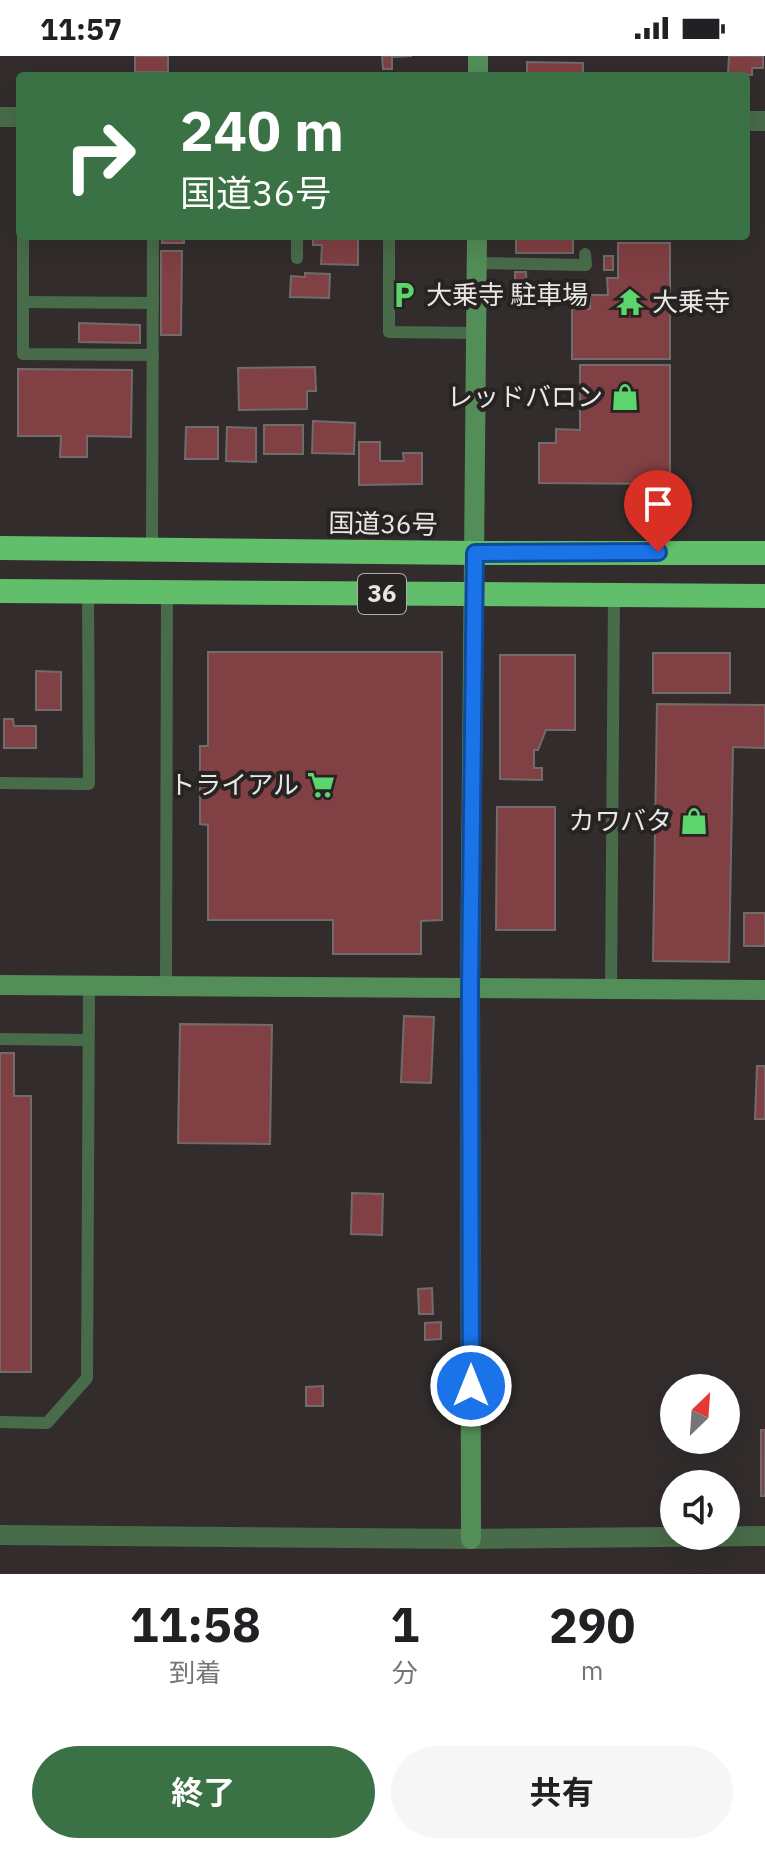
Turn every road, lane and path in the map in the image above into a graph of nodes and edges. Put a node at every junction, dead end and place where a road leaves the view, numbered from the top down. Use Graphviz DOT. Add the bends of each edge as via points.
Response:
graph roads {
  1 [pos="23,240"];
  2 [pos="153,240"];
  3 [pos="297,240"];
  4 [pos="389,240"];
  5 [pos="477,240"];
  6 [pos="585,254"];
  7 [pos="297,258"];
  8 [pos="477,263"];
  9 [pos="23,302"];
  10 [pos="153,303"];
  11 [pos="476,333"];
  12 [pos="153,355"];
  13 [pos="0,548"];
  14 [pos="152,549"];
  15 [pos="475,553"];
  16 [pos="765,553"];
  17 [pos="0,591"];
  18 [pos="88,592"];
  19 [pos="167,592"];
  20 [pos="475,594"];
  21 [pos="614,595"];
  22 [pos="765,596"];
  23 [pos="0,783"];
  24 [pos="0,985"];
  25 [pos="89,986"];
  26 [pos="166,986"];
  27 [pos="470,989"];
  28 [pos="611,990"];
  29 [pos="765,990"];
  30 [pos="0,1039"];
  31 [pos="88,1040"];
  32 [pos="0,1422"];
  33 [pos="0,1535"];
  34 [pos="765,1536"];
  35 [pos="471,1539"];
  1 -- 9 [label="lane"];
  2 -- 10 [label="lane"];
  3 -- 7 [label="lane"];
  4 -- 11 [label="lane" via="389,332"];
  5 -- 8 [label="street"];
  6 -- 8 [label="lane" via="586,265"];
  8 -- 11 [label="street"];
  9 -- 10 [label="lane"];
  9 -- 12 [label="lane" via="23,354"];
  10 -- 12 [label="lane"];
  11 -- 15 [label="street"];
  12 -- 14 [label="lane"];
  13 -- 14 [label="highway, 国道36号 / 36"];
  14 -- 15 [label="highway, 国道36号 / 36"];
  15 -- 16 [label="highway, 国道36号 / 36"];
  15 -- 20 [label="street"];
  17 -- 18 [label="highway, 36"];
  18 -- 19 [label="highway, 36"];
  18 -- 23 [label="lane" via="89,784"];
  19 -- 20 [label="highway, 36"];
  19 -- 26 [label="lane"];
  20 -- 21 [label="highway, 36"];
  20 -- 27 [label="street"];
  21 -- 22 [label="highway, 36"];
  21 -- 28 [label="lane"];
  24 -- 25 [label="street"];
  25 -- 26 [label="street"];
  25 -- 31 [label="lane"];
  26 -- 27 [label="street"];
  27 -- 28 [label="street"];
  27 -- 35 [label="street"];
  28 -- 29 [label="street"];
  30 -- 31 [label="lane"];
  31 -- 32 [label="lane" via="87,1378 47,1423"];
  33 -- 35 [label="street"];
  34 -- 35 [label="street"];
}
